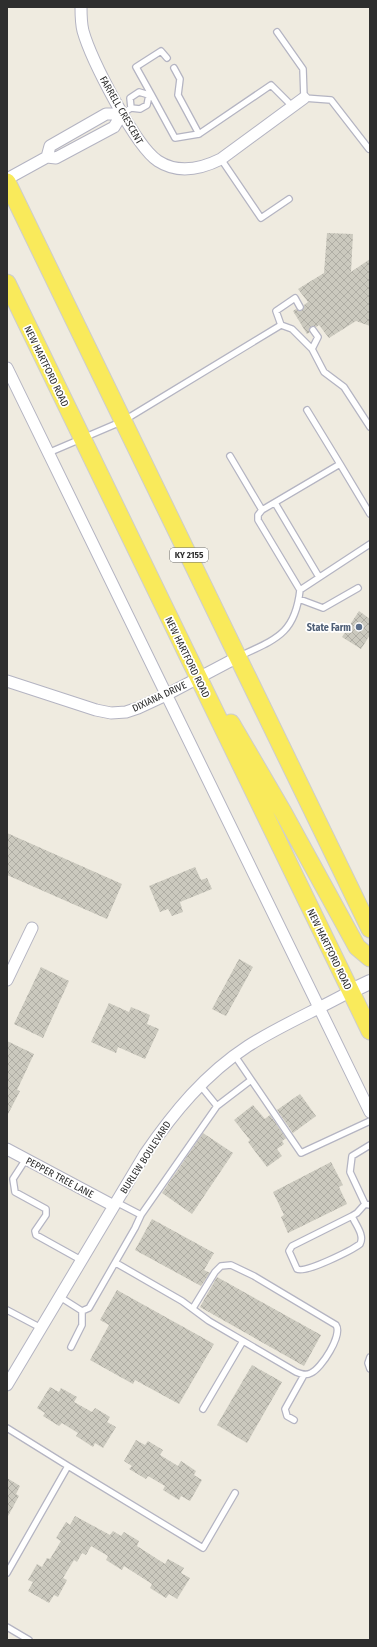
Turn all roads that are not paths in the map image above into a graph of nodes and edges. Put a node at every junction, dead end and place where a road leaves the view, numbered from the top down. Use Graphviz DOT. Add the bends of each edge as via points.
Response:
graph roads {
  1 [pos="81,7"];
  2 [pos="277,32"];
  3 [pos="167,58"];
  4 [pos="174,68"];
  5 [pos="150,95"];
  6 [pos="304,98"];
  7 [pos="293,107"];
  8 [pos="127,111"];
  9 [pos="200,134"];
  10 [pos="369,149"];
  11 [pos="47,157"];
  12 [pos="221,159"];
  13 [pos="7,180"];
  14 [pos="289,199"];
  15 [pos="7,283"];
  16 [pos="300,307"];
  17 [pos="281,325"];
  18 [pos="313,330"];
  19 [pos="312,349"];
  20 [pos="7,368"];
  21 [pos="307,410"];
  22 [pos="123,421"];
  23 [pos="370,427"];
  24 [pos="82,438"];
  25 [pos="48,453"];
  26 [pos="230,456"];
  27 [pos="340,464"];
  28 [pos="275,503"];
  29 [pos="262,510"];
  30 [pos="370,514"];
  31 [pos="370,544"];
  32 [pos="319,577"];
  33 [pos="358,588"];
  34 [pos="300,590"];
  35 [pos="299,599"];
  36 [pos="238,657"];
  37 [pos="198,678"];
  38 [pos="7,681"];
  39 [pos="166,695"];
  40 [pos="32,928"];
  41 [pos="370,929"];
  42 [pos="370,958"];
  43 [pos="7,980"];
  44 [pos="370,982"];
  45 [pos="351,991"];
  46 [pos="370,1001"];
  47 [pos="319,1007"];
  48 [pos="370,1031"];
  49 [pos="234,1056"];
  50 [pos="251,1080"];
  51 [pos="200,1085"];
  52 [pos="217,1106"];
  53 [pos="370,1112"];
  54 [pos="370,1121"];
  55 [pos="370,1145"];
  56 [pos="7,1149"];
  57 [pos="26,1159"];
  58 [pos="115,1204"];
  59 [pos="368,1205"];
  60 [pos="141,1215"];
  61 [pos="352,1216"];
  62 [pos="81,1260"];
  63 [pos="116,1263"];
  64 [pos="60,1297"];
  65 [pos="193,1308"];
  66 [pos="7,1310"];
  67 [pos="82,1311"];
  68 [pos="41,1328"];
  69 [pos="242,1341"];
  70 [pos="71,1347"];
  71 [pos="370,1356"];
  72 [pos="370,1369"];
  73 [pos="304,1375"];
  74 [pos="7,1385"];
  75 [pos="203,1409"];
  76 [pos="294,1420"];
  77 [pos="7,1428"];
  78 [pos="68,1466"];
  79 [pos="235,1493"];
  80 [pos="7,1573"];
  81 [pos="7,1627"];
  82 [pos="29,1640"];
  1 -- 8 [label="street, FARRELL CRESCENT" via="83,31 95,61"];
  2 -- 6 [label="lane" via="303,69"];
  3 -- 5 [label="lane" via="161,51 136,67"];
  4 -- 9 [label="lane" via="180,79 178,95"];
  5 -- 8 [label="lane" via="146,105 140,109"];
  5 -- 8 [label="lane" via="140,92 130,98"];
  5 -- 9 [label="lane" via="175,138"];
  6 -- 7 [label="street, FARRELL CRESCENT"];
  6 -- 10 [label="lane" via="331,100"];
  7 -- 9 [label="lane" via="271,85"];
  7 -- 12 [label="street, FARRELL CRESCENT"];
  8 -- 11 [label="street" via="114,127 56,158"];
  8 -- 11 [label="street" via="106,114 68,135 50,146"];
  8 -- 12 [label="street, FARRELL CRESCENT" via="147,152 157,161 170,167 184,169 198,168"];
  11 -- 13 [label="street"];
  12 -- 14 [label="lane" via="261,218"];
  13 -- 22 [label="main road, KY 2155"];
  15 -- 24 [label="main road, NEW HARTFORD ROAD"];
  16 -- 17 [label="lane" via="295,298 276,311"];
  17 -- 19 [label="lane" via="292,329"];
  17 -- 22 [label="lane"];
  18 -- 19 [label="lane" via="318,337"];
  19 -- 23 [label="lane" via="324,372 344,387"];
  20 -- 25 [label="street"];
  21 -- 27 [label="lane"];
  22 -- 24 [label="lane"];
  22 -- 36 [label="main road, KY 2155"];
  24 -- 25 [label="lane"];
  24 -- 37 [label="main road, NEW HARTFORD ROAD"];
  25 -- 39 [label="street"];
  26 -- 29 [label="lane"];
  27 -- 28 [label="lane"];
  27 -- 30 [label="lane"];
  28 -- 29 [label="lane"];
  28 -- 32 [label="lane"];
  29 -- 34 [label="lane" via="258,514 258,520"];
  31 -- 32 [label="lane"];
  32 -- 34 [label="lane"];
  33 -- 35 [label="lane" via="323,608"];
  34 -- 35 [label="lane"];
  35 -- 36 [label="lane" via="296,613 285,632"];
  36 -- 37 [label="street, DIXIANA DRIVE"];
  36 -- 41 [label="main road, KY 2155"];
  37 -- 39 [label="street, DIXIANA DRIVE"];
  37 -- 42 [label="main road" via="228,718 257,766 357,947"];
  37 -- 45 [label="main road, NEW HARTFORD ROAD"];
  38 -- 39 [label="street, DIXIANA DRIVE" via="111,713 126,712"];
  39 -- 47 [label="street"];
  40 -- 43 [label="street"];
  44 -- 45 [label="street, BURLEW BOULEVARD"];
  45 -- 46 [label="main road"];
  45 -- 47 [label="street, BURLEW BOULEVARD"];
  45 -- 48 [label="main road, NEW HARTFORD ROAD"];
  47 -- 49 [label="street, BURLEW BOULEVARD"];
  47 -- 53 [label="street"];
  49 -- 50 [label="lane"];
  49 -- 51 [label="street, BURLEW BOULEVARD"];
  50 -- 52 [label="lane"];
  50 -- 54 [label="lane" via="301,1153"];
  51 -- 52 [label="lane"];
  51 -- 58 [label="street, BURLEW BOULEVARD" via="163,1127"];
  52 -- 60 [label="lane"];
  55 -- 59 [label="lane" via="352,1156 350,1172"];
  56 -- 57 [label="street, PEPPER TREE LANE"];
  57 -- 58 [label="street, PEPPER TREE LANE"];
  57 -- 62 [label="lane" via="13,1179 15,1192 46,1209 46,1215 35,1231 36,1235"];
  58 -- 60 [label="lane"];
  58 -- 62 [label="street, BURLEW BOULEVARD"];
  59 -- 61 [label="lane"];
  60 -- 63 [label="lane"];
  61 -- 61 [label="lane" via="292,1246 289,1251 297,1270 312,1268 360,1244 361,1235"];
  62 -- 64 [label="street, BURLEW BOULEVARD"];
  63 -- 65 [label="lane"];
  63 -- 67 [label="lane" via="89,1308"];
  64 -- 67 [label="lane"];
  64 -- 68 [label="street, BURLEW BOULEVARD"];
  65 -- 69 [label="lane" via="198,1314"];
  65 -- 73 [label="lane" via="214,1272 221,1266 231,1264 336,1325 337,1337 322,1362 312,1373"];
  66 -- 68 [label="lane"];
  67 -- 70 [label="lane" via="82,1325"];
  68 -- 74 [label="street, BURLEW BOULEVARD"];
  69 -- 73 [label="lane"];
  69 -- 75 [label="lane"];
  71 -- 72 [label="lane"];
  73 -- 76 [label="lane" via="285,1409 288,1416"];
  77 -- 78 [label="lane"];
  78 -- 79 [label="lane" via="203,1548"];
  78 -- 80 [label="lane"];
  81 -- 82 [label="lane"];
}
